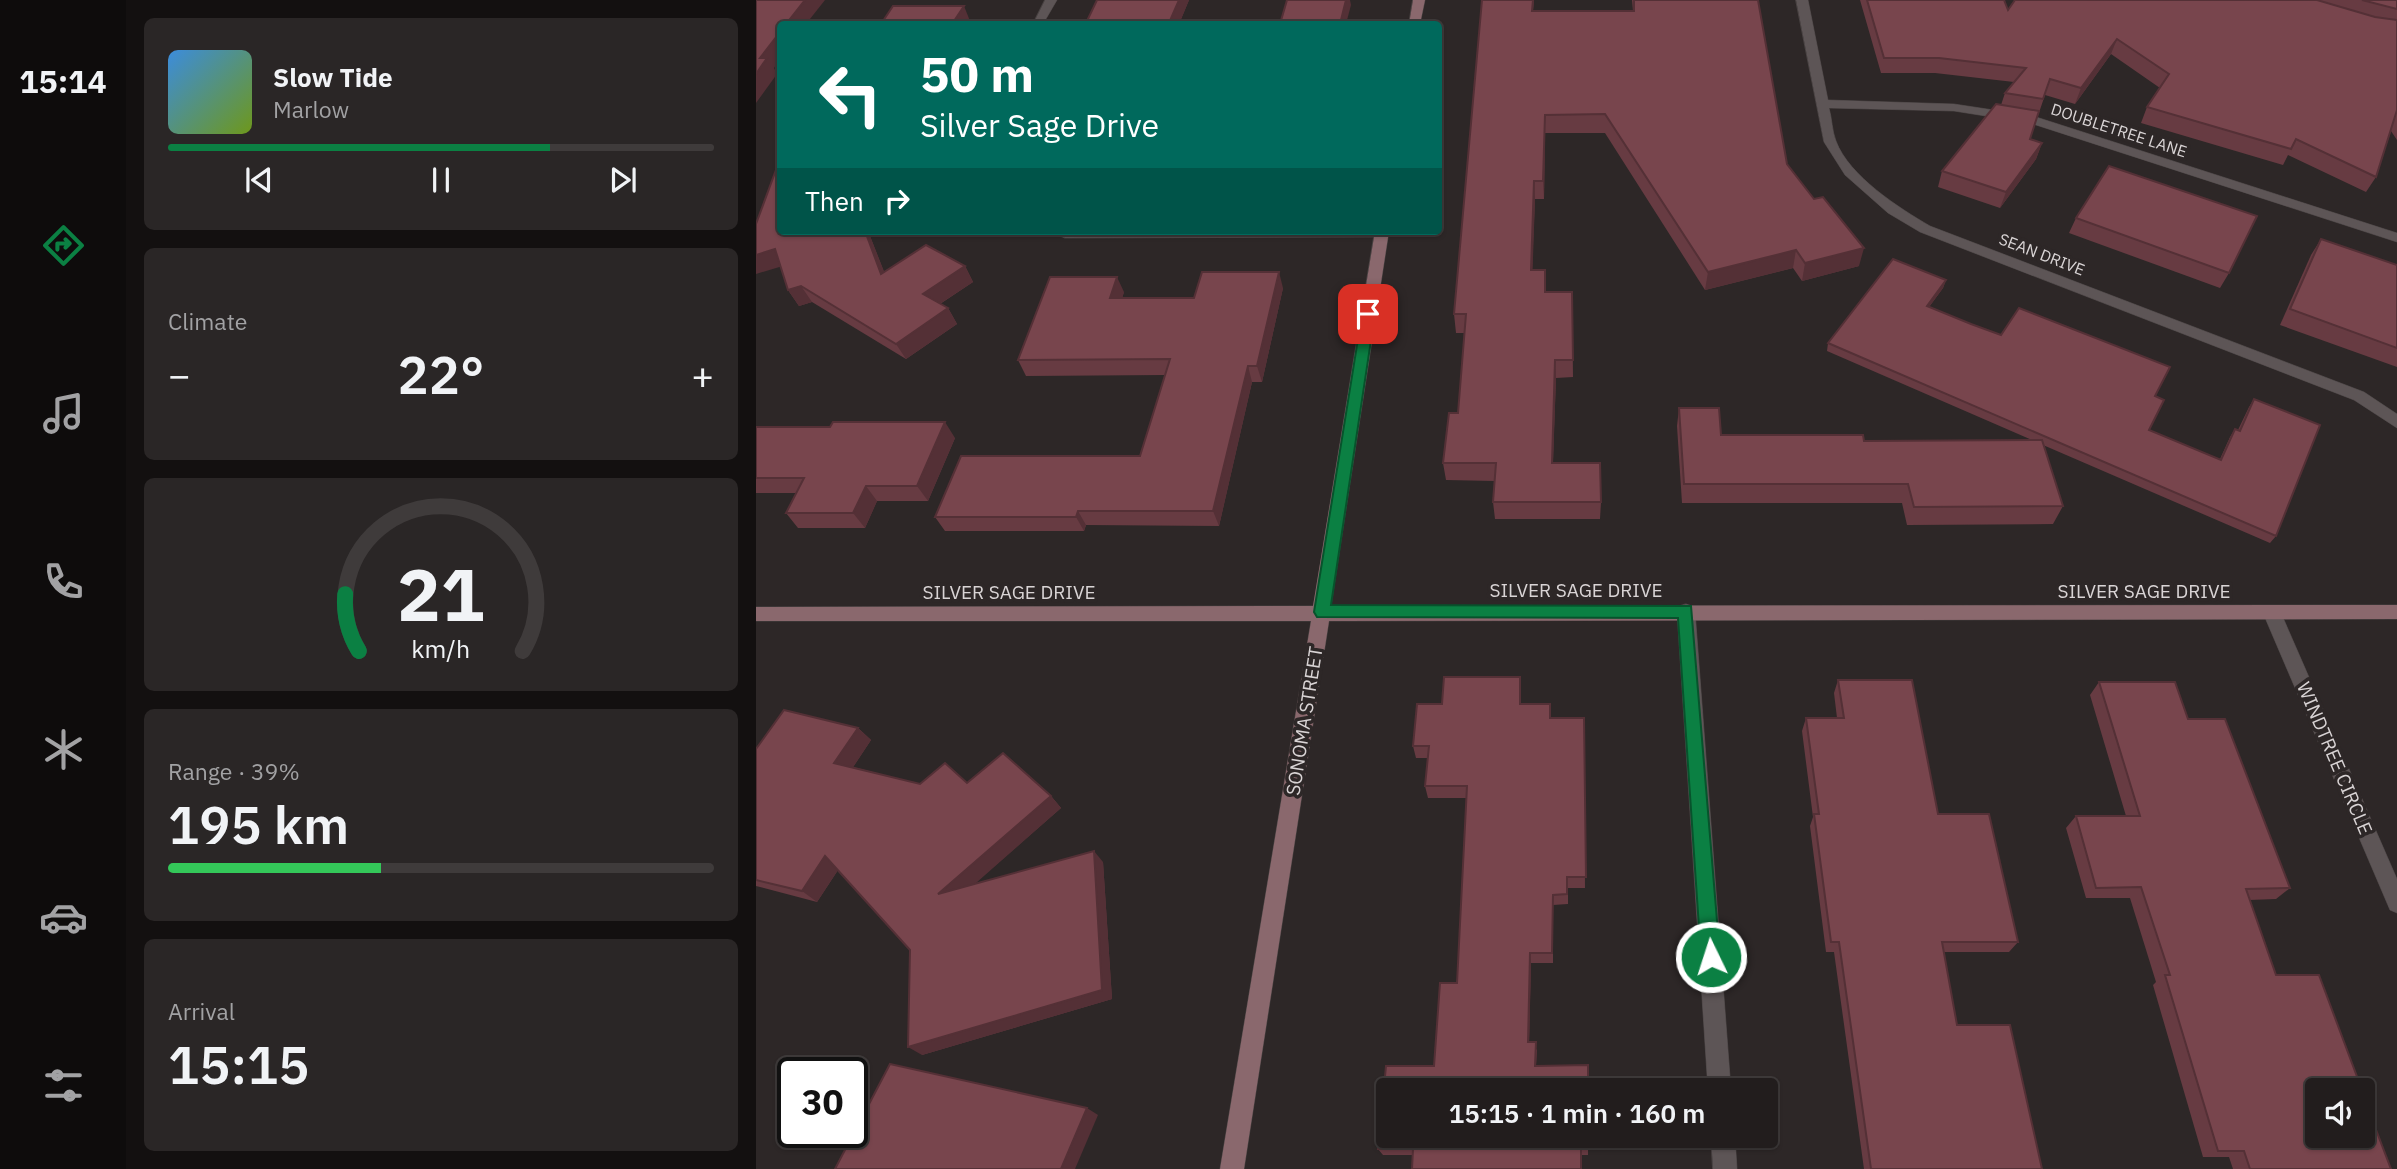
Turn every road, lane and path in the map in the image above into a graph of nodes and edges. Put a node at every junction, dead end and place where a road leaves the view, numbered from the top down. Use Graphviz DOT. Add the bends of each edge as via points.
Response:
graph roads {
  1 [pos="1051,0"];
  2 [pos="1419,0"];
  3 [pos="1802,0"];
  4 [pos="1040,21"];
  5 [pos="1416,21"];
  6 [pos="1822,104"];
  7 [pos="1381,235"];
  8 [pos="2397,238"];
  9 [pos="2397,422"];
  10 [pos="1686,611"];
  11 [pos="1322,612"];
  12 [pos="2272,612"];
  13 [pos="2397,612"];
  14 [pos="756,614"];
  15 [pos="2397,903"];
  16 [pos="1719,1078"];
  17 [pos="1724,1148"];
  18 [pos="1232,1169"];
  19 [pos="1726,1169"];
  1 -- 4 [label="street"];
  2 -- 5 [label="street"];
  3 -- 6 [label="street, SEAN DRIVE"];
  6 -- 8 [label="street, DOUBLETREE LANE" via="1996,111"];
  6 -- 9 [label="street, SEAN DRIVE" via="1830,142 1850,172 1893,210 1925,229 2360,396"];
  7 -- 11 [label="street, SONOMA STREET"];
  10 -- 11 [label="street, SILVER SAGE DRIVE"];
  10 -- 12 [label="street, SILVER SAGE DRIVE"];
  10 -- 16 [label="street"];
  11 -- 14 [label="street, SILVER SAGE DRIVE"];
  11 -- 18 [label="street, SONOMA STREET"];
  12 -- 13 [label="street, SILVER SAGE DRIVE"];
  12 -- 15 [label="street, WINDTREE CIRCLE"];
  17 -- 19 [label="street"];
}
